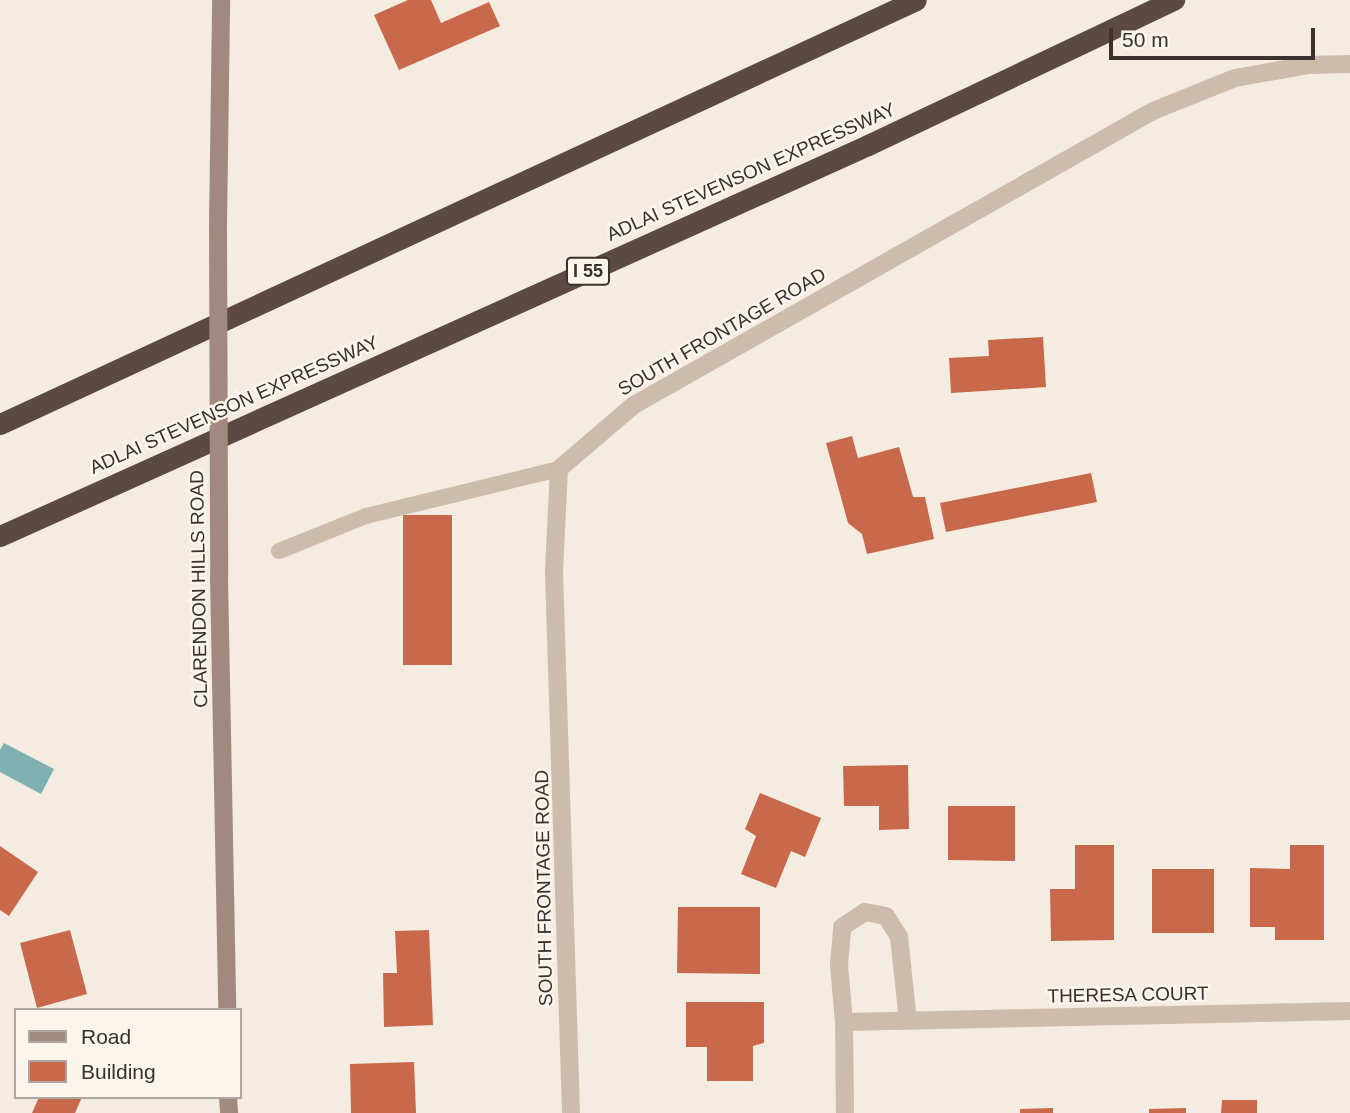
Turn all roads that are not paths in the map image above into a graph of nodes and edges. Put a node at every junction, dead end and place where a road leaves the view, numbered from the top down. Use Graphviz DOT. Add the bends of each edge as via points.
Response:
graph roads {
  1 [pos="221,0"];
  2 [pos="916,0"];
  3 [pos="1174,0"];
  4 [pos="1350,64"];
  5 [pos="0,424"];
  6 [pos="559,470"];
  7 [pos="0,536"];
  8 [pos="279,551"];
  9 [pos="227,1008"];
  10 [pos="1350,1011"];
  11 [pos="908,1021"];
  12 [pos="844,1022"];
  13 [pos="571,1113"];
  14 [pos="845,1113"];
  1 -- 9 [label="street, CLARENDON HILLS ROAD, bridge" via="219,577"];
  2 -- 5 [label="highway"];
  3 -- 7 [label="highway, ADLAI STEVENSON EXPRESSWAY / I 55" via="868,145"];
  4 -- 6 [label="street, SOUTH FRONTAGE ROAD" via="1308,65 1236,78 1153,111 634,405"];
  6 -- 8 [label="lane" via="366,516"];
  6 -- 13 [label="street, SOUTH FRONTAGE ROAD" via="554,571"];
  10 -- 11 [label="street, THERESA COURT"];
  11 -- 12 [label="street, THERESA COURT"];
  11 -- 12 [label="street" via="899,937 887,916 865,912 842,927 839,965"];
  12 -- 14 [label="street"];
}
